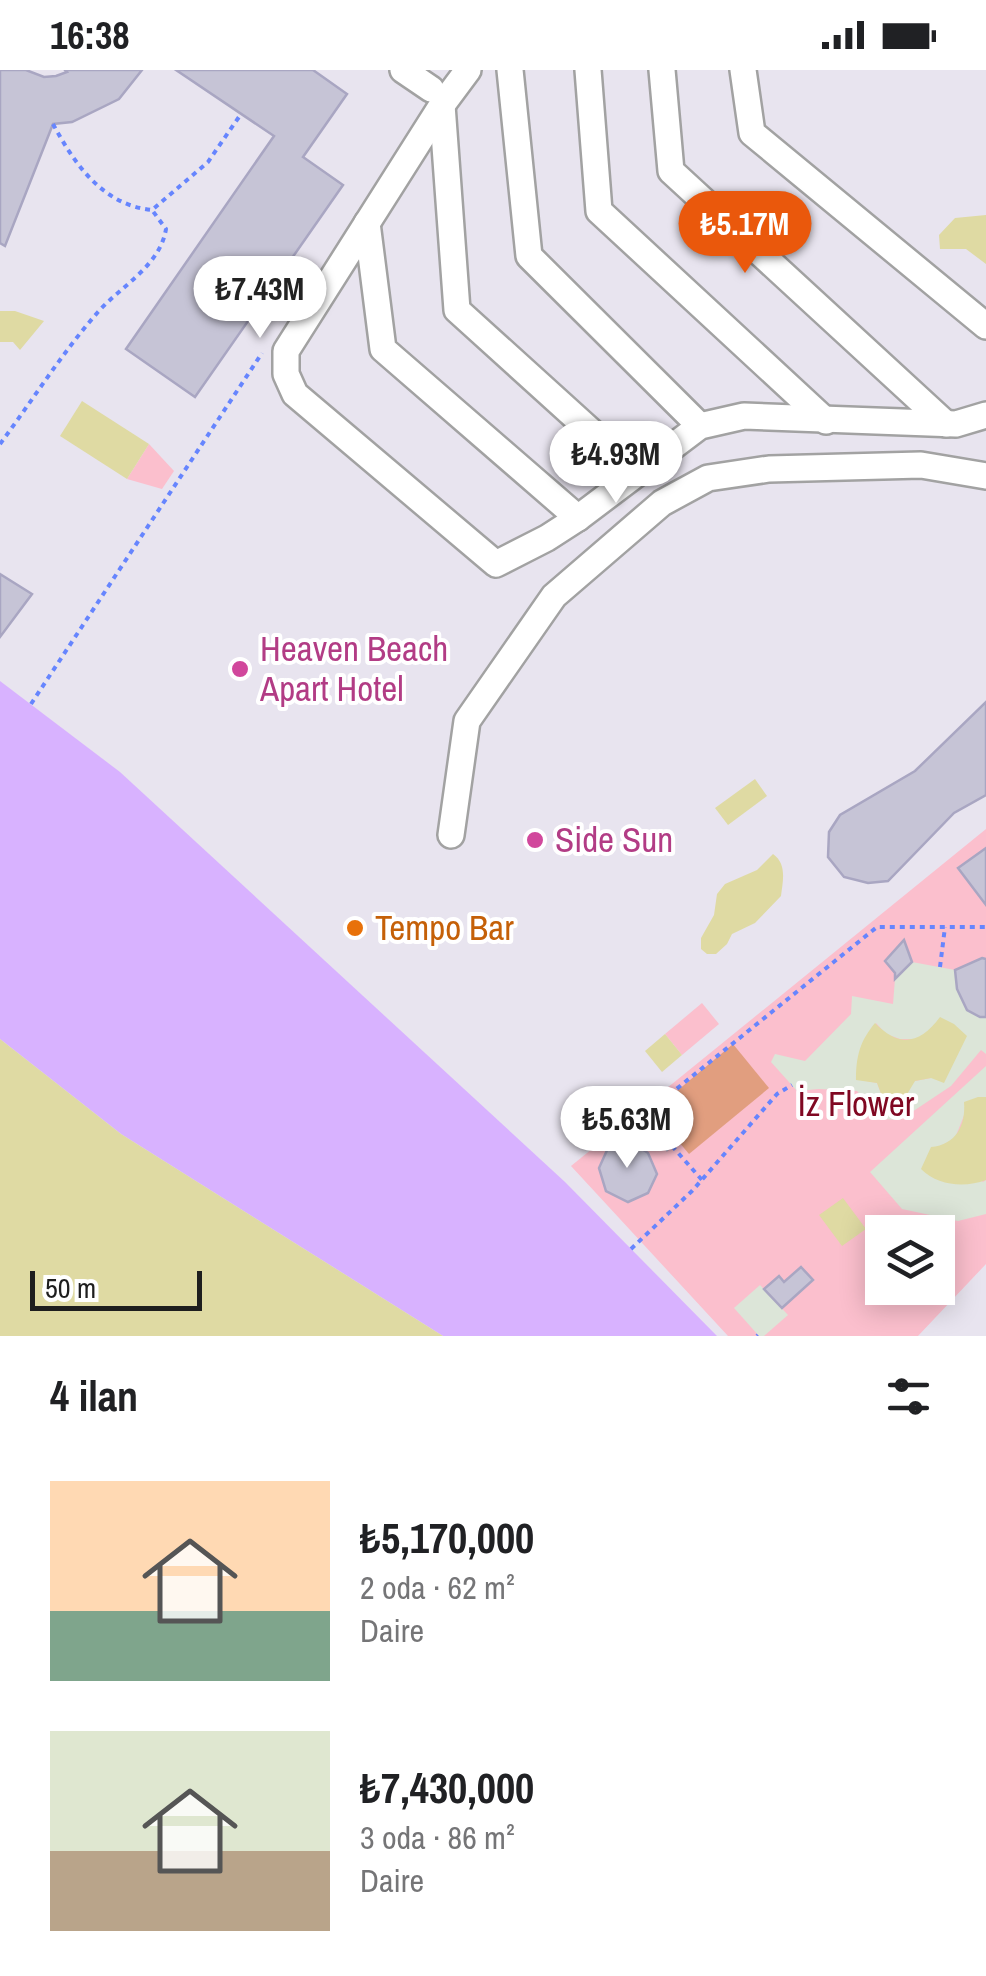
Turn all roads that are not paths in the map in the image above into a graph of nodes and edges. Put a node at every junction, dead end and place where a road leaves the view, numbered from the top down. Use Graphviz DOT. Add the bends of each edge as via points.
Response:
graph roads {
  1 [pos="403,70"];
  2 [pos="468,70"];
  3 [pos="510,70"];
  4 [pos="588,70"];
  5 [pos="662,70"];
  6 [pos="742,70"];
  7 [pos="437,97"];
  8 [pos="367,223"];
  9 [pos="986,326"];
  10 [pos="986,415"];
  11 [pos="826,421"];
  12 [pos="946,424"];
  13 [pos="700,426"];
  14 [pos="638,474"];
  15 [pos="986,476"];
  16 [pos="578,518"];
  17 [pos="450,835"];
  1 -- 7 [label="street"];
  2 -- 7 [label="street"];
  3 -- 13 [label="street" via="530,256"];
  4 -- 11 [label="street" via="600,212"];
  5 -- 12 [label="street" via="671,171"];
  6 -- 9 [label="street" via="752,133"];
  7 -- 8 [label="street"];
  7 -- 14 [label="street" via="457,310"];
  8 -- 16 [label="street" via="383,349"];
  8 -- 16 [label="street" via="286,352 295,394 496,564"];
  10 -- 12 [label="street"];
  11 -- 12 [label="street"];
  11 -- 13 [label="street" via="744,416"];
  13 -- 14 [label="street"];
  14 -- 16 [label="street"];
  15 -- 17 [label="street" via="922,465 769,469 708,478 662,503 554,596 467,721"];
}
